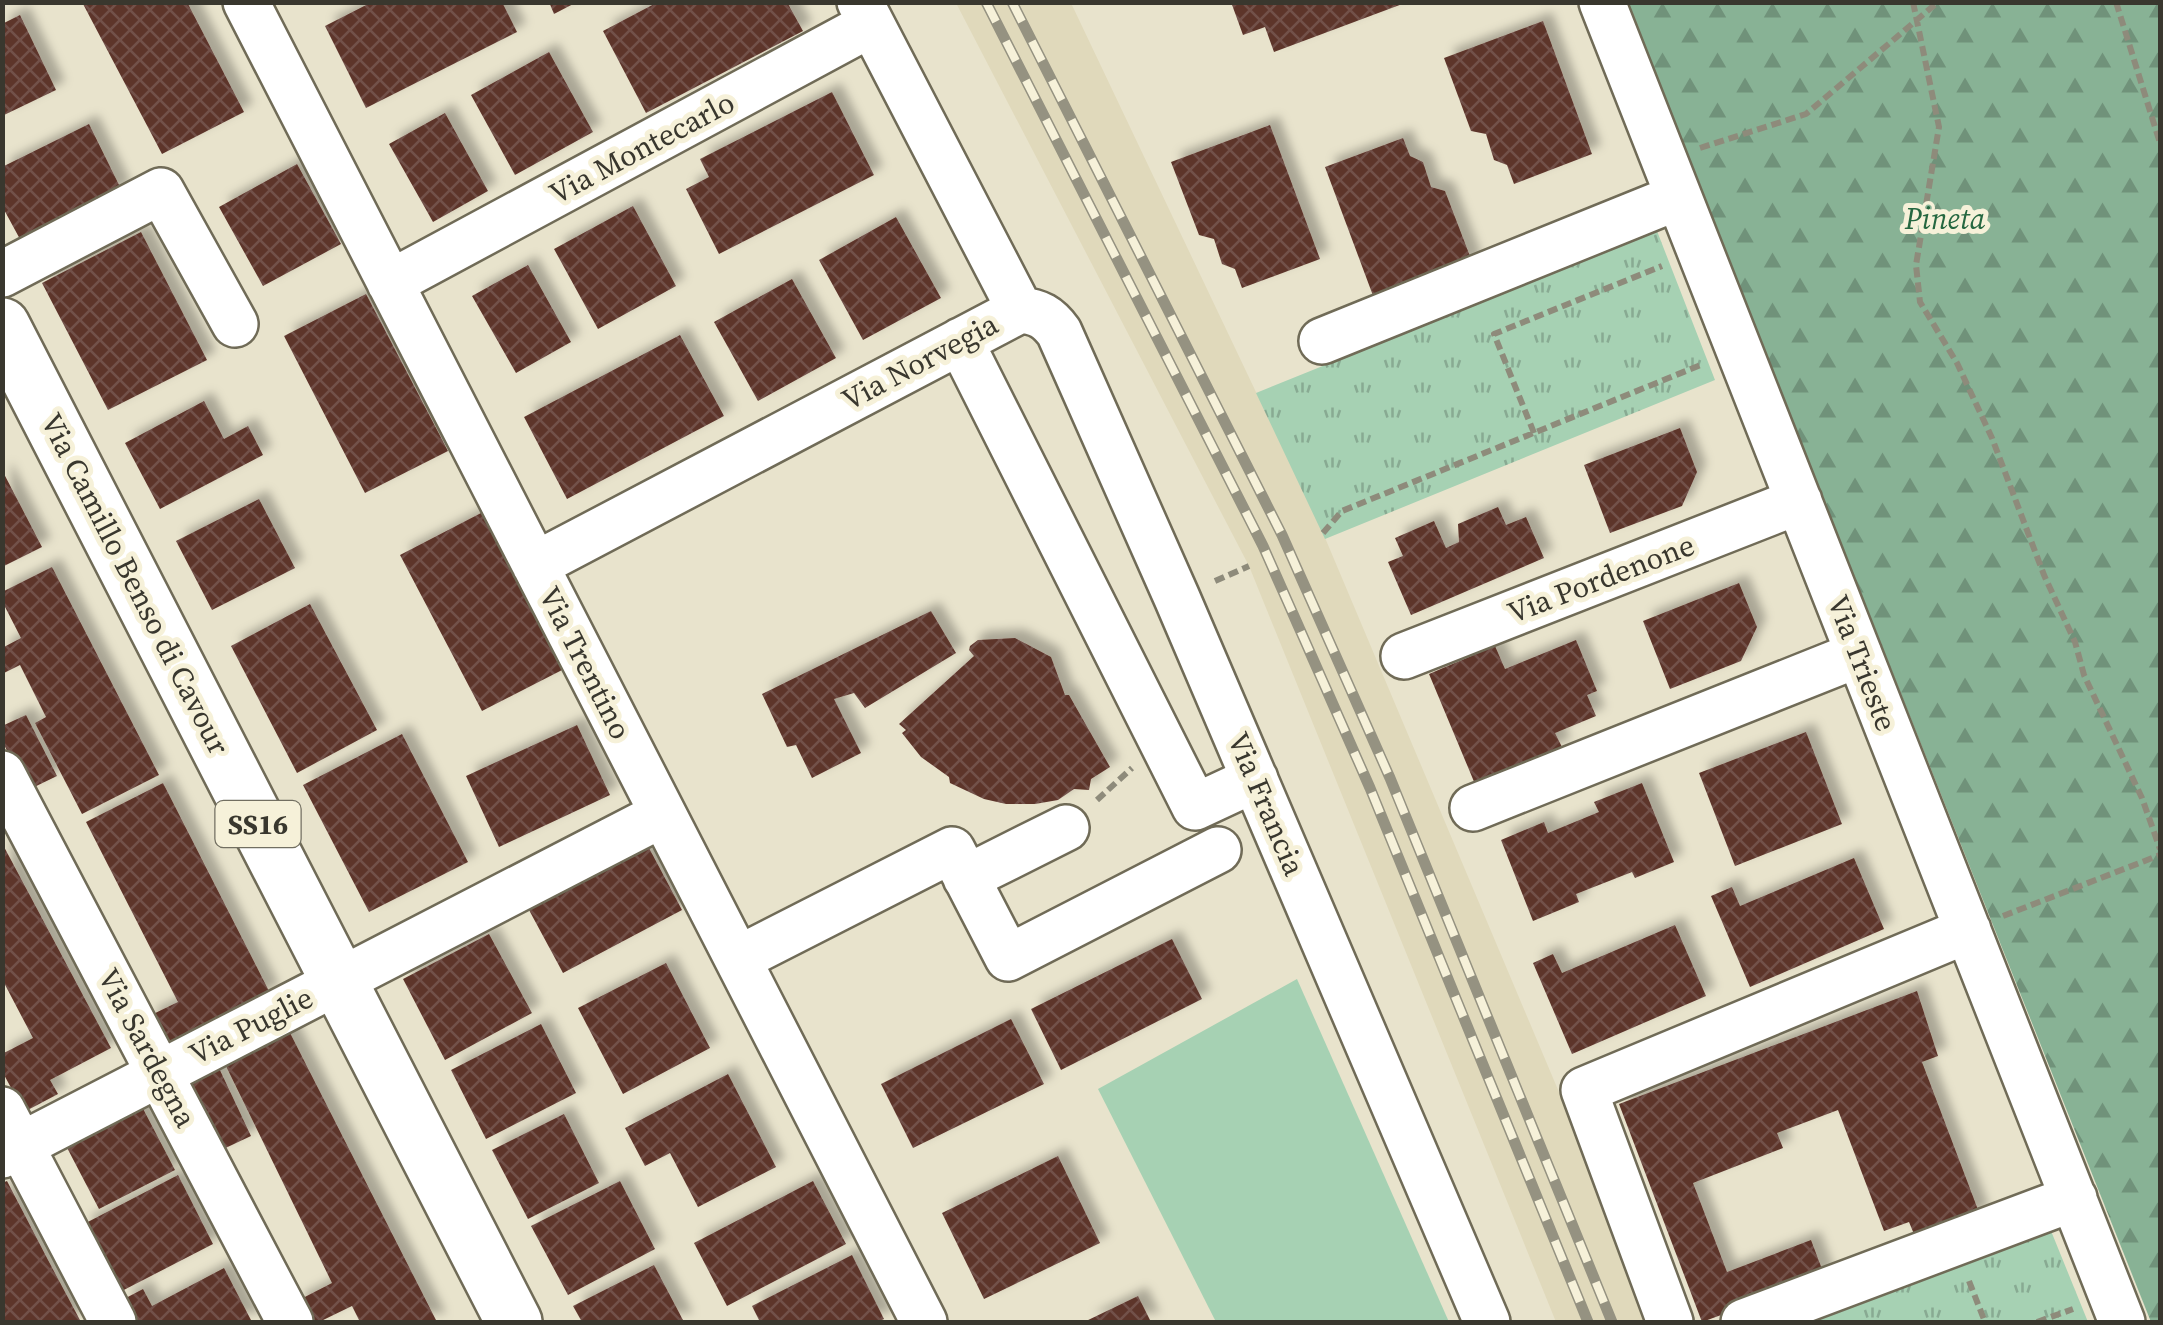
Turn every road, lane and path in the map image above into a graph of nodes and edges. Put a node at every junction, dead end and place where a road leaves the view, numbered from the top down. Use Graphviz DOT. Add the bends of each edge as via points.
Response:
graph roads {
  1 [pos="1602,2"];
  2 [pos="1913,2"];
  3 [pos="1938,2"];
  4 [pos="2116,2"];
  5 [pos="248,3"];
  6 [pos="866,13"];
  7 [pos="1918,19"];
  8 [pos="2160,143"];
  9 [pos="1698,148"];
  10 [pos="1678,197"];
  11 [pos="1670,263"];
  12 [pos="2,274"];
  13 [pos="390,284"];
  14 [pos="1020,310"];
  15 [pos="235,324"];
  16 [pos="2,326"];
  17 [pos="960,341"];
  18 [pos="1322,341"];
  19 [pos="1709,362"];
  20 [pos="1534,433"];
  21 [pos="1798,502"];
  22 [pos="1323,533"];
  23 [pos="535,565"];
  24 [pos="1858,654"];
  25 [pos="1404,656"];
  26 [pos="1162,741"];
  27 [pos="2,774"];
  28 [pos="1255,780"];
  29 [pos="1473,808"];
  30 [pos="663,814"];
  31 [pos="1066,828"];
  32 [pos="1218,850"];
  33 [pos="2160,852"];
  34 [pos="966,878"];
  35 [pos="1985,923"];
  36 [pos="738,959"];
  37 [pos="339,981"];
  38 [pos="161,1073"];
  39 [pos="9,1136"];
  40 [pos="2074,1198"];
  41 [pos="2081,1306"];
  42 [pos="114,1322"];
  43 [pos="290,1322"];
  44 [pos="514,1322"];
  45 [pos="924,1322"];
  46 [pos="1487,1322"];
  47 [pos="1670,1322"];
  48 [pos="1744,1322"];
  49 [pos="2037,1322"];
  50 [pos="2122,1322"];
  1 -- 10 [label="street, Via Trieste"];
  2 -- 7 [label="path"];
  3 -- 7 [label="path"];
  4 -- 8 [label="path"];
  5 -- 13 [label="street, Via Trentino"];
  6 -- 13 [label="street, Via Montecarlo"];
  6 -- 14 [label="street, Via Norvegia"];
  7 -- 9 [label="path" via="1806,114"];
  7 -- 33 [label="path" via="1939,127 1916,266 1920,302 1992,438"];
  10 -- 18 [label="street"];
  10 -- 21 [label="street, Via Trieste"];
  11 -- 20 [label="path" via="1494,334"];
  12 -- 15 [label="street" via="161,191"];
  13 -- 23 [label="street, Via Trentino"];
  14 -- 17 [label="street, Via Norvegia"];
  14 -- 28 [label="street, Via Francia" via="1050,319 1060,332"];
  16 -- 37 [label="main road, Via Camillo Benso di Cavour / SS16"];
  17 -- 23 [label="street, Via Norvegia"];
  17 -- 26 [label="street"];
  19 -- 20 [label="path"];
  20 -- 22 [label="path" via="1342,511"];
  21 -- 24 [label="street, Via Trieste"];
  21 -- 25 [label="street, Via Pordenone"];
  23 -- 30 [label="street, Via Trentino"];
  24 -- 29 [label="street"];
  24 -- 35 [label="street, Via Trieste"];
  26 -- 28 [label="street" via="1195,807"];
  26 -- 31 [label="path"];
  27 -- 38 [label="street, Via Sardegna"];
  28 -- 46 [label="street, Via Francia"];
  30 -- 36 [label="street, Via Trentino"];
  30 -- 37 [label="street, Via Puglie"];
  31 -- 34 [label="street"];
  32 -- 34 [label="street" via="1008,958"];
  33 -- 35 [label="path"];
  34 -- 36 [label="street" via="952,850"];
  35 -- 40 [label="street, Via Trieste"];
  35 -- 47 [label="street" via="1584,1090"];
  36 -- 45 [label="street, Via Trentino"];
  37 -- 38 [label="street, Via Puglie"];
  37 -- 44 [label="main road, Via Camillo Benso di Cavour / SS16"];
  38 -- 39 [label="street, Via Puglie"];
  38 -- 43 [label="street, Via Sardegna"];
  39 -- 42 [label="street"];
  40 -- 48 [label="street"];
  40 -- 50 [label="street, Via Trieste"];
  41 -- 49 [label="path"];
}
